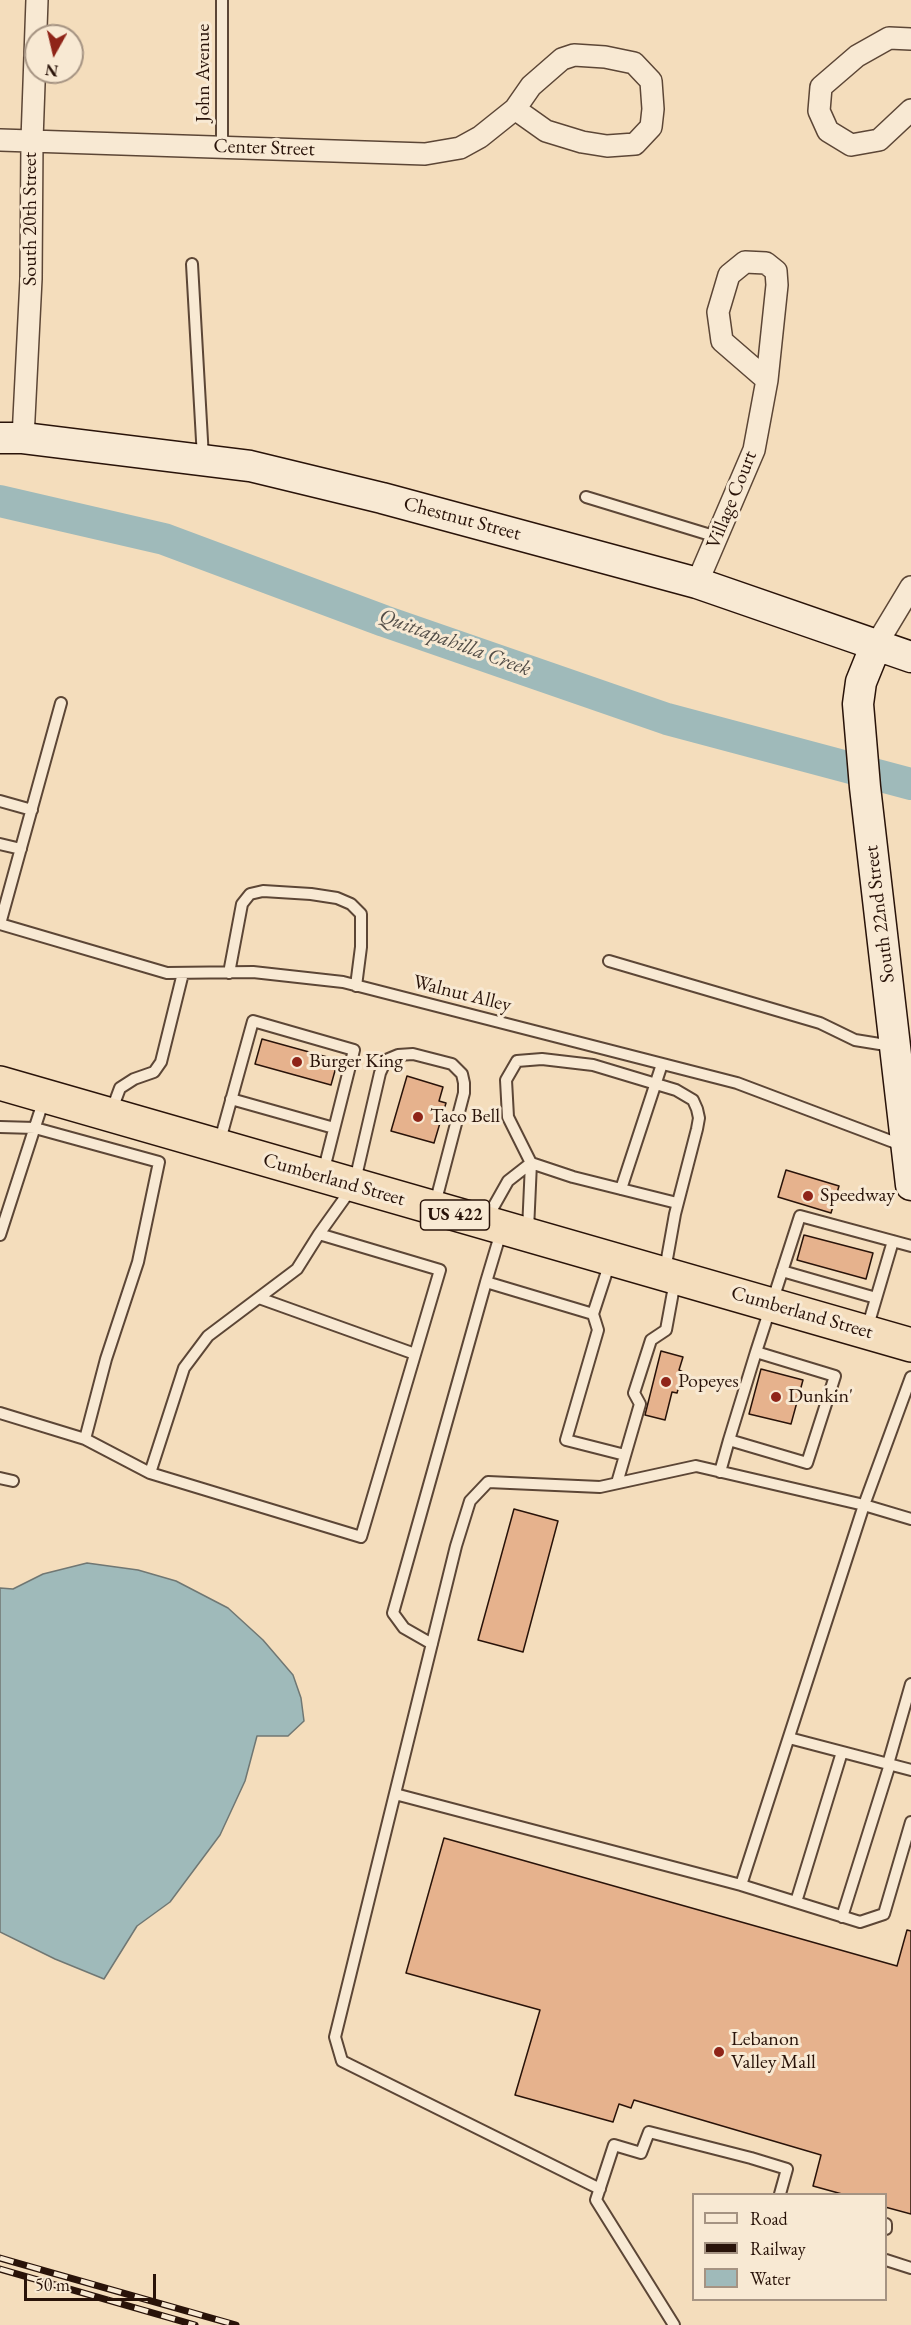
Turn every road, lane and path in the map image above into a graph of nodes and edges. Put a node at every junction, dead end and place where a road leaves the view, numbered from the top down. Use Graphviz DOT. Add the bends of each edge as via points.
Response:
graph roads {
  1 [pos="36,0"];
  2 [pos="222,0"];
  3 [pos="911,39"];
  4 [pos="515,109"];
  5 [pos="911,110"];
  6 [pos="0,140"];
  7 [pos="32,140"];
  8 [pos="222,147"];
  9 [pos="192,264"];
  10 [pos="767,380"];
  11 [pos="12,438"];
  12 [pos="202,459"];
  13 [pos="586,496"];
  14 [pos="717,537"];
  15 [pos="697,583"];
  16 [pos="911,587"];
  17 [pos="876,645"];
  18 [pos="911,657"];
  19 [pos="61,703"];
  20 [pos="0,801"];
  21 [pos="32,810"];
  22 [pos="0,844"];
  23 [pos="21,849"];
  24 [pos="4,891"];
  25 [pos="0,924"];
  26 [pos="609,960"];
  27 [pos="183,973"];
  28 [pos="229,973"];
  29 [pos="356,986"];
  30 [pos="895,1047"];
  31 [pos="662,1064"];
  32 [pos="0,1083"];
  33 [pos="656,1084"];
  34 [pos="45,1096"];
  35 [pos="231,1099"];
  36 [pos="110,1115"];
  37 [pos="0,1127"];
  38 [pos="35,1128"];
  39 [pos="334,1128"];
  40 [pos="218,1146"];
  41 [pos="907,1147"];
  42 [pos="531,1163"];
  43 [pos="322,1176"];
  44 [pos="911,1180"];
  45 [pos="354,1185"];
  46 [pos="911,1185"];
  47 [pos="621,1189"];
  48 [pos="677,1203"];
  49 [pos="433,1209"];
  50 [pos="504,1229"];
  51 [pos="319,1234"];
  52 [pos="0,1235"];
  53 [pos="894,1241"];
  54 [pos="911,1246"];
  55 [pos="611,1258"];
  56 [pos="782,1271"];
  57 [pos="670,1275"];
  58 [pos="486,1282"];
  59 [pos="259,1298"];
  60 [pos="876,1298"];
  61 [pos="772,1304"];
  62 [pos="593,1314"];
  63 [pos="866,1333"];
  64 [pos="911,1345"];
  65 [pos="756,1352"];
  66 [pos="415,1354"];
  67 [pos="911,1377"];
  68 [pos="0,1413"];
  69 [pos="85,1439"];
  70 [pos="729,1440"];
  71 [pos="625,1455"];
  72 [pos="720,1472"];
  73 [pos="150,1473"];
  74 [pos="0,1478"];
  75 [pos="13,1481"];
  76 [pos="617,1483"];
  77 [pos="864,1505"];
  78 [pos="911,1519"];
  79 [pos="432,1644"];
  80 [pos="911,1684"];
  81 [pos="789,1738"];
  82 [pos="842,1752"];
  83 [pos="889,1764"];
  84 [pos="911,1770"];
  85 [pos="395,1794"];
  86 [pos="911,1822"];
  87 [pos="741,1885"];
  88 [pos="796,1902"];
  89 [pos="842,1917"];
  90 [pos="600,2189"];
  91 [pos="780,2193"];
  92 [pos="887,2261"];
  93 [pos="911,2268"];
  94 [pos="675,2325"];
  1 -- 7 [label="street, South 20th Street"];
  2 -- 8 [label="lane, John Avenue"];
  3 -- 5 [label="street" via="889,38 857,57 821,87 819,111 828,131 851,145 879,140"];
  4 -- 4 [label="street, Center Street" via="546,131 573,139 607,146 635,144 651,127 651,81 634,63 574,56 561,59 548,69"];
  4 -- 8 [label="street, Center Street" via="460,148 425,153"];
  6 -- 7 [label="street, Center Street"];
  7 -- 8 [label="street, Center Street"];
  7 -- 11 [label="street, South 20th Street" via="32,279"];
  9 -- 12 [label="lane"];
  10 -- 10 [label="street, Village Court" via="776,272 766,263 745,262 729,275 718,312 722,341"];
  10 -- 14 [label="street, Village Court" via="754,450"];
  11 -- 12 [label="street, Chestnut Street"];
  12 -- 15 [label="street, Chestnut Street" via="250,466 382,498"];
  13 -- 14 [label="lane"];
  14 -- 15 [label="street, Village Court"];
  15 -- 17 [label="street, Chestnut Street"];
  16 -- 17 [label="street"];
  17 -- 18 [label="street, Chestnut Street"];
  17 -- 30 [label="street, South 22nd Street" via="861,682 858,704"];
  19 -- 21 [label="lane"];
  20 -- 21 [label="lane"];
  21 -- 23 [label="lane"];
  22 -- 23 [label="lane"];
  23 -- 24 [label="lane"];
  24 -- 25 [label="lane"];
  25 -- 27 [label="lane, Walnut Alley" via="167,973"];
  26 -- 30 [label="lane" via="820,1023 855,1040"];
  27 -- 28 [label="lane, Walnut Alley"];
  27 -- 36 [label="lane" via="161,1062 154,1072 120,1088"];
  28 -- 29 [label="lane, Walnut Alley" via="253,972"];
  28 -- 29 [label="lane" via="242,904 250,894 310,894 337,898 361,914"];
  29 -- 31 [label="lane, Walnut Alley"];
  30 -- 41 [label="street, South 22nd Street"];
  31 -- 33 [label="lane"];
  31 -- 41 [label="lane, Walnut Alley" via="737,1083"];
  32 -- 34 [label="highway, Cumberland Street / US 422"];
  33 -- 42 [label="lane" via="593,1065 542,1059 517,1061 506,1080 508,1116"];
  33 -- 47 [label="lane"];
  33 -- 48 [label="lane" via="693,1100 699,1118"];
  34 -- 36 [label="highway, Cumberland Street / US 422"];
  34 -- 38 [label="lane"];
  35 -- 39 [label="lane"];
  35 -- 39 [label="lane" via="253,1021 354,1050"];
  35 -- 40 [label="lane"];
  36 -- 40 [label="highway, Cumberland Street / US 422"];
  37 -- 38 [label="lane"];
  38 -- 52 [label="lane"];
  38 -- 69 [label="lane" via="159,1162 138,1262"];
  39 -- 43 [label="lane"];
  40 -- 43 [label="highway, Cumberland Street / US 422"];
  41 -- 44 [label="street, South 22nd Street"];
  42 -- 47 [label="lane"];
  42 -- 50 [label="lane"];
  42 -- 50 [label="lane" via="508,1180"];
  43 -- 45 [label="highway, Cumberland Street / US 422"];
  44 -- 46 [label="street, South 22nd Street"];
  45 -- 49 [label="highway, Cumberland Street / US 422"];
  45 -- 49 [label="lane" via="386,1060 413,1054 440,1060 452,1064 462,1074 464,1093"];
  45 -- 51 [label="lane"];
  47 -- 48 [label="lane"];
  48 -- 57 [label="lane"];
  49 -- 50 [label="highway, Cumberland Street / US 422"];
  50 -- 55 [label="highway, Cumberland Street / US 422"];
  50 -- 58 [label="lane"];
  51 -- 59 [label="lane" via="297,1269"];
  51 -- 66 [label="lane" via="440,1270"];
  53 -- 54 [label="lane"];
  53 -- 56 [label="lane" via="800,1215"];
  53 -- 60 [label="lane"];
  55 -- 57 [label="highway, Cumberland Street / US 422"];
  55 -- 62 [label="lane"];
  56 -- 60 [label="lane"];
  56 -- 61 [label="lane"];
  57 -- 61 [label="highway, Cumberland Street / US 422"];
  57 -- 71 [label="lane" via="666,1330 651,1340 634,1393 640,1404"];
  58 -- 62 [label="lane"];
  58 -- 79 [label="lane" via="393,1613 404,1628"];
  59 -- 66 [label="lane"];
  59 -- 73 [label="lane" via="208,1336 184,1368"];
  60 -- 63 [label="lane"];
  61 -- 63 [label="highway, Cumberland Street / US 422"];
  61 -- 65 [label="lane"];
  62 -- 71 [label="lane" via="598,1330 566,1440"];
  63 -- 64 [label="highway, Cumberland Street / US 422"];
  65 -- 70 [label="lane"];
  65 -- 70 [label="lane" via="836,1376 807,1463"];
  66 -- 73 [label="lane" via="361,1537"];
  67 -- 77 [label="lane"];
  68 -- 69 [label="lane"];
  69 -- 73 [label="lane"];
  70 -- 72 [label="lane"];
  71 -- 76 [label="lane"];
  72 -- 76 [label="lane" via="696,1466"];
  72 -- 77 [label="lane"];
  74 -- 75 [label="lane"];
  76 -- 79 [label="lane" via="600,1487 488,1482 470,1501"];
  77 -- 78 [label="lane"];
  77 -- 81 [label="lane"];
  79 -- 85 [label="lane"];
  80 -- 83 [label="lane"];
  81 -- 82 [label="lane"];
  81 -- 87 [label="lane"];
  82 -- 83 [label="lane"];
  82 -- 88 [label="lane"];
  83 -- 84 [label="lane"];
  83 -- 89 [label="lane"];
  85 -- 87 [label="lane"];
  85 -- 90 [label="lane" via="335,2037 342,2061"];
  86 -- 89 [label="lane" via="884,1914 860,1922"];
  87 -- 88 [label="lane"];
  88 -- 89 [label="lane"];
  90 -- 91 [label="lane" via="614,2145 641,2152 649,2132 787,2169"];
  90 -- 94 [label="lane" via="596,2200"];
  92 -- 93 [label="lane"];
}
